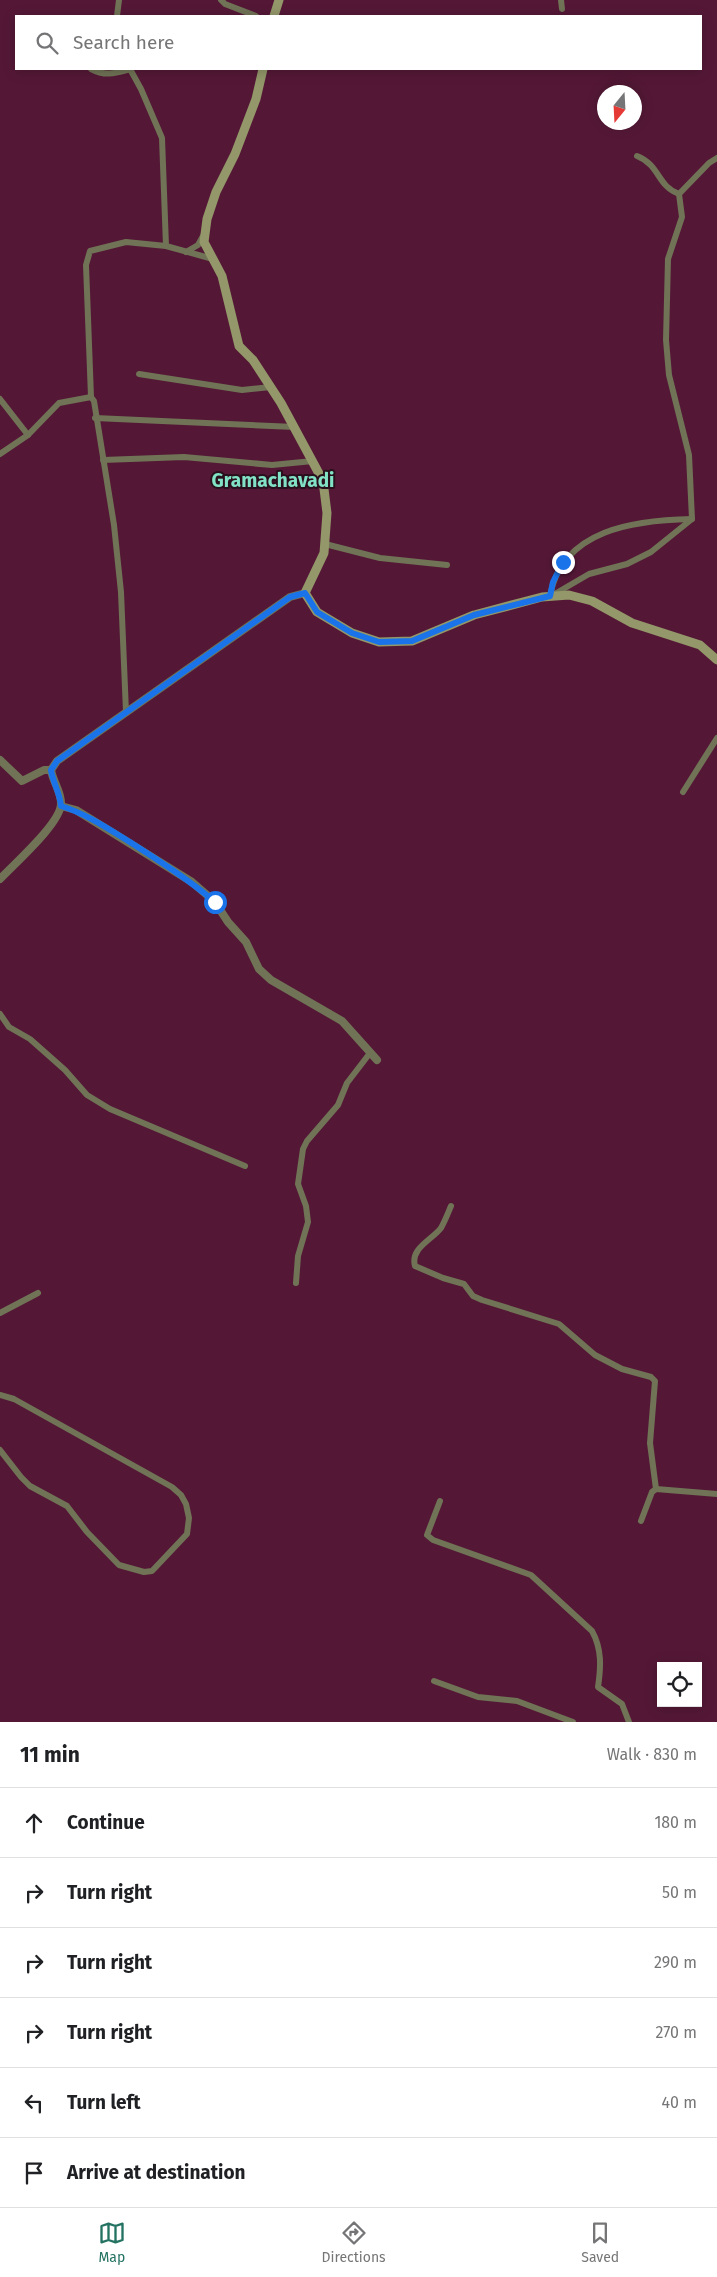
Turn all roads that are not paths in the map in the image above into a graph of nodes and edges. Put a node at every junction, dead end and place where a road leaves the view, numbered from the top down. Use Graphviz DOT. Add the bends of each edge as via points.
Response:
graph roads {
  1 [pos="119,0"];
  2 [pos="221,0"];
  3 [pos="279,0"];
  4 [pos="561,0"];
  5 [pos="562,9"];
  6 [pos="117,15"];
  7 [pos="253,15"];
  8 [pos="274,15"];
  9 [pos="94,70"];
  10 [pos="127,70"];
  11 [pos="131,70"];
  12 [pos="263,70"];
  13 [pos="637,156"];
  14 [pos="717,158"];
  15 [pos="679,194"];
  16 [pos="205,233"];
  17 [pos="166,246"];
  18 [pos="186,252"];
  19 [pos="213,259"];
  20 [pos="139,374"];
  21 [pos="271,387"];
  22 [pos="91,397"];
  23 [pos="0,399"];
  24 [pos="95,418"];
  25 [pos="295,427"];
  26 [pos="28,435"];
  27 [pos="0,454"];
  28 [pos="103,460"];
  29 [pos="313,461"];
  30 [pos="692,519"];
  31 [pos="325,544"];
  32 [pos="446,564"];
  33 [pos="305,593"];
  34 [pos="550,596"];
  35 [pos="717,660"];
  36 [pos="126,712"];
  37 [pos="717,738"];
  38 [pos="0,760"];
  39 [pos="51,770"];
  40 [pos="683,792"];
  41 [pos="61,806"];
  42 [pos="0,879"];
  43 [pos="0,1014"];
  44 [pos="370,1052"];
  45 [pos="377,1060"];
  46 [pos="245,1166"];
  47 [pos="451,1206"];
  48 [pos="296,1283"];
  49 [pos="38,1293"];
  50 [pos="0,1313"];
  51 [pos="0,1395"];
  52 [pos="0,1450"];
  53 [pos="656,1489"];
  54 [pos="717,1494"];
  55 [pos="440,1501"];
  56 [pos="641,1521"];
  57 [pos="434,1681"];
  58 [pos="573,1722"];
  59 [pos="629,1722"];
  1 -- 6 [label="street"];
  2 -- 7 [label="street"];
  3 -- 8 [label="main road"];
  4 -- 5 [label="street"];
  9 -- 10 [label="street" via="110,75"];
  11 -- 17 [label="street" via="162,138"];
  12 -- 16 [label="main road" via="256,99 235,154 216,192"];
  13 -- 15 [label="street" via="648,160 669,190"];
  14 -- 15 [label="street"];
  15 -- 30 [label="street" via="682,217 667,266 666,340 669,375 690,455"];
  16 -- 18 [label="street" via="198,245"];
  16 -- 19 [label="main road" via="204,242"];
  17 -- 18 [label="street"];
  17 -- 22 [label="street" via="126,242 90,251 86,265"];
  18 -- 19 [label="street"];
  19 -- 21 [label="main road" via="222,276 239,346 254,360"];
  20 -- 21 [label="street" via="242,390"];
  21 -- 25 [label="main road"];
  22 -- 24 [label="street"];
  22 -- 26 [label="street" via="59,403"];
  23 -- 26 [label="street"];
  24 -- 25 [label="street"];
  24 -- 28 [label="street"];
  25 -- 29 [label="main road"];
  26 -- 27 [label="street"];
  28 -- 29 [label="street" via="184,457 272,465"];
  28 -- 36 [label="street" via="122,592"];
  29 -- 31 [label="main road" via="323,481 327,513"];
  30 -- 34 [label="street" via="651,552 627,564 589,574"];
  30 -- 34 [label="street" via="662,519 598,533 563,562"];
  31 -- 32 [label="street" via="380,558"];
  31 -- 33 [label="main road"];
  33 -- 34 [label="main road" via="317,612 352,633 379,642 412,641 474,615"];
  33 -- 36 [label="street" via="290,597"];
  34 -- 35 [label="main road" via="569,595 592,602 632,623 700,645"];
  36 -- 39 [label="street" via="57,761"];
  37 -- 40 [label="street"];
  38 -- 39 [label="street" via="22,781"];
  39 -- 41 [label="street" via="60,793"];
  41 -- 42 [label="street" via="55,820"];
  41 -- 44 [label="street" via="76,810 192,882 215,902 246,942 259,970 342,1021"];
  43 -- 46 [label="street" via="9,1027 30,1039 87,1095 110,1109"];
  44 -- 45 [label="street"];
  44 -- 48 [label="street" via="347,1083 338,1105 306,1141 298,1184 308,1222 298,1256"];
  47 -- 53 [label="street" via="441,1228 420,1247 415,1256 415,1266 464,1284 473,1296 482,1300 559,1324 595,1355 655,1381 650,1443"];
  49 -- 50 [label="street"];
  51 -- 52 [label="street" via="14,1399 172,1487 186,1504 189,1518 187,1534 152,1570 144,1572 119,1566 67,1506 30,1486"];
  53 -- 54 [label="street"];
  53 -- 56 [label="street"];
  55 -- 59 [label="street" via="427,1535 433,1540 531,1575 592,1631 602,1665 598,1687 622,1704"];
  57 -- 58 [label="street" via="478,1697 517,1701"];
}
